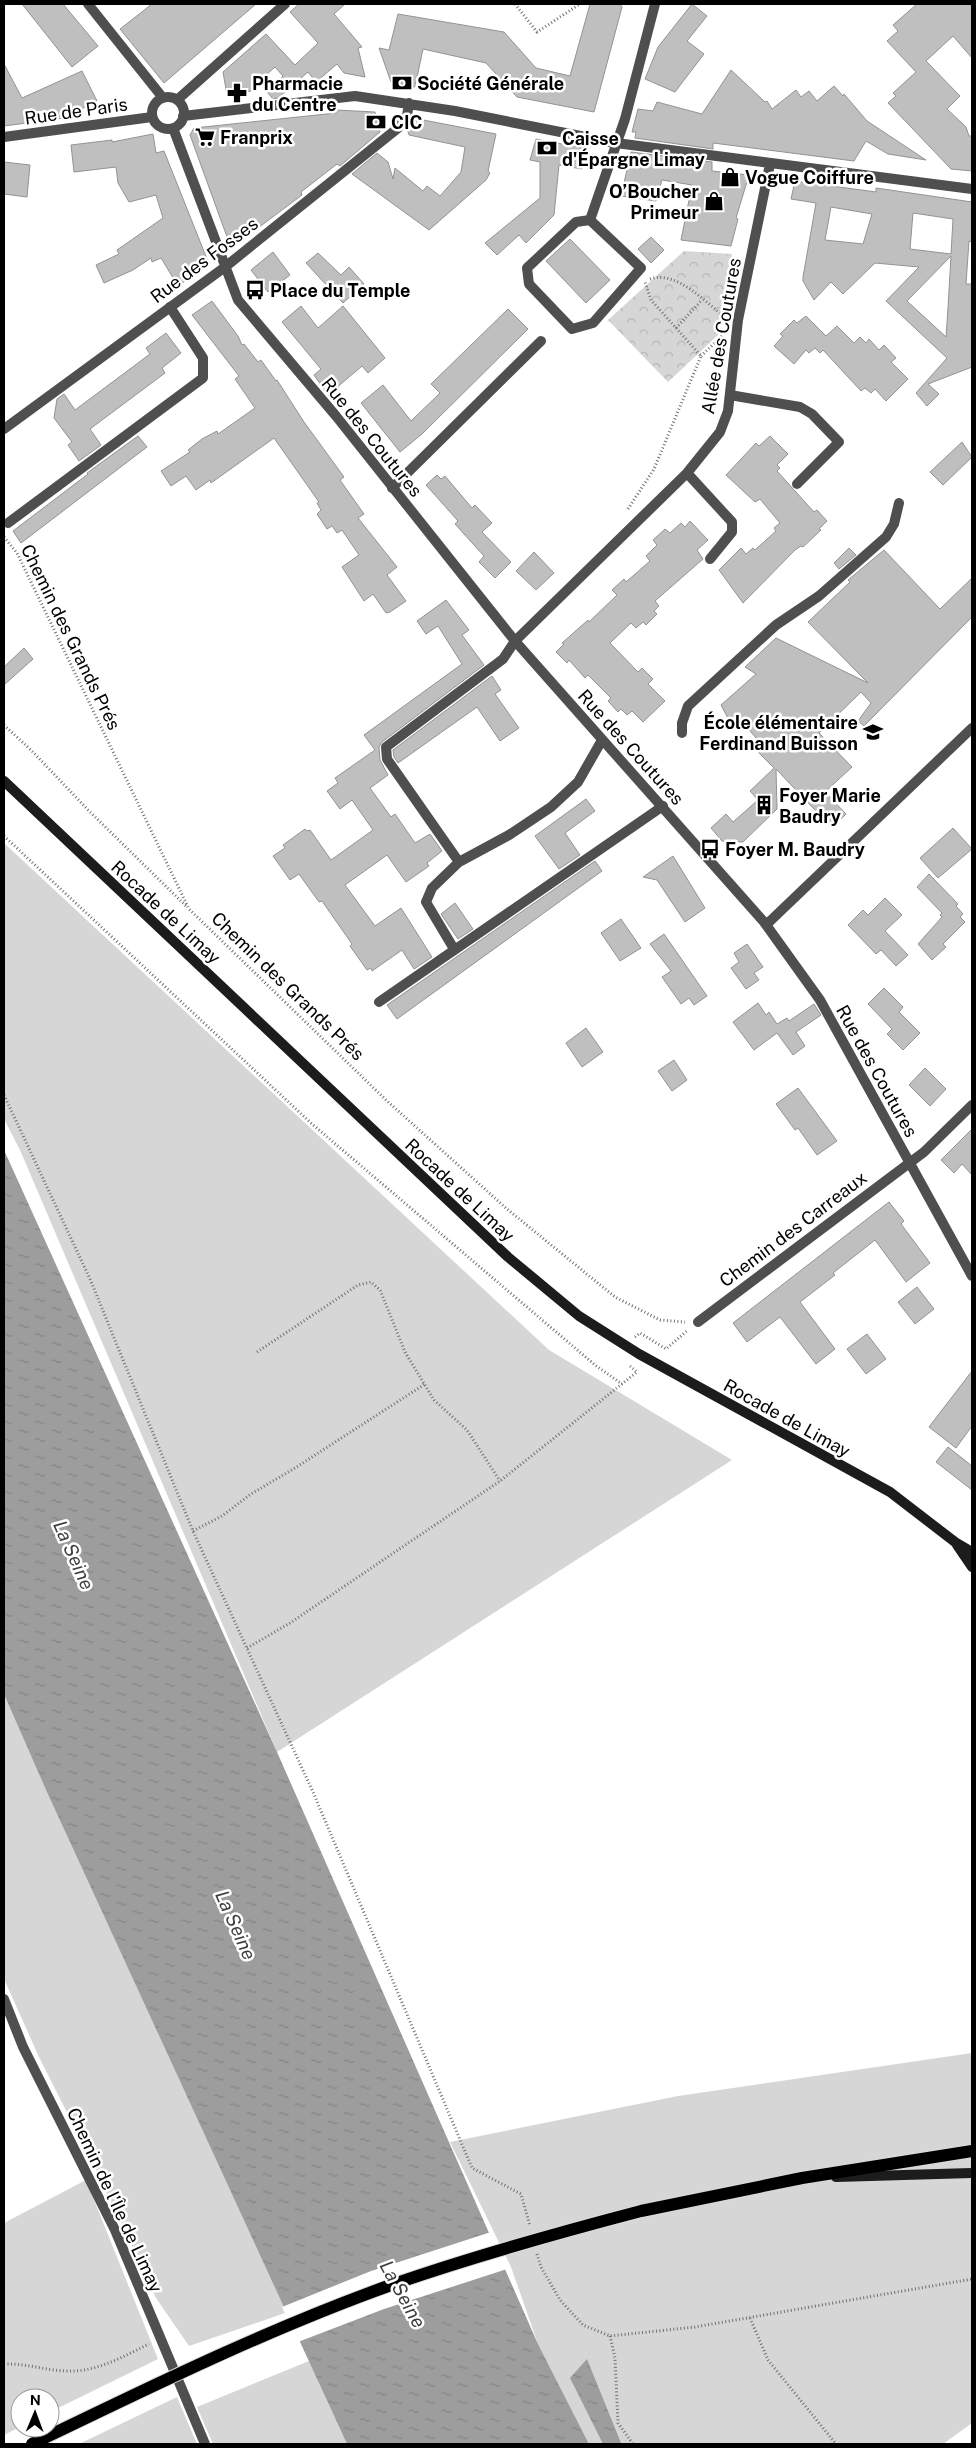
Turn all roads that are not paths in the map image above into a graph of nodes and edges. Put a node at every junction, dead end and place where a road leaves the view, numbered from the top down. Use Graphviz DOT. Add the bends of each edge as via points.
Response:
graph roads {
  1 [pos="88,4"];
  2 [pos="285,4"];
  3 [pos="655,4"];
  4 [pos="163,98"];
  5 [pos="177,100"];
  6 [pos="409,103"];
  7 [pos="183,116"];
  8 [pos="152,117"];
  9 [pos="173,128"];
  10 [pos="4,137"];
  11 [pos="616,143"];
  12 [pos="770,164"];
  13 [pos="972,189"];
  14 [pos="590,220"];
  15 [pos="225,267"];
  16 [pos="170,308"];
  17 [pos="540,341"];
  18 [pos="730,395"];
  19 [pos="4,429"];
  20 [pos="687,473"];
  21 [pos="797,484"];
  22 [pos="392,488"];
  23 [pos="899,503"];
  24 [pos="8,523"];
  25 [pos="710,560"];
  26 [pos="516,642"];
  27 [pos="972,728"];
  28 [pos="682,734"];
  29 [pos="602,740"];
  30 [pos="4,781"];
  31 [pos="663,806"];
  32 [pos="459,862"];
  33 [pos="766,925"];
  34 [pos="454,949"];
  35 [pos="379,1002"];
  36 [pos="972,1105"];
  37 [pos="908,1162"];
  38 [pos="972,1276"];
  39 [pos="698,1322"];
  40 [pos="955,1542"];
  41 [pos="972,1552"];
  42 [pos="972,1567"];
  43 [pos="4,1999"];
  44 [pos="972,2151"];
  45 [pos="972,2173"];
  46 [pos="802,2178"];
  47 [pos="32,2444"];
  48 [pos="206,2444"];
  1 -- 4 [label="street"];
  2 -- 5 [label="street"];
  3 -- 11 [label="street"];
  4 -- 5 [label="street"];
  4 -- 8 [label="street" via="153,107"];
  5 -- 7 [label="street"];
  6 -- 7 [label="street" via="355,96"];
  6 -- 11 [label="street"];
  6 -- 15 [label="street, Rue des Fosses" via="407,116 398,128"];
  7 -- 9 [label="street"];
  8 -- 9 [label="street" via="162,128"];
  8 -- 10 [label="street, Rue de Paris"];
  9 -- 15 [label="street, Rue des Coutures"];
  11 -- 12 [label="street"];
  11 -- 14 [label="street"];
  12 -- 13 [label="street"];
  12 -- 18 [label="street, Allée des Coutures" via="738,320"];
  14 -- 14 [label="street" via="641,268 593,323 572,329 529,284 527,268 576,222"];
  15 -- 16 [label="street, Rue des Fosses"];
  15 -- 22 [label="street, Rue des Coutures" via="238,300 256,324 336,416"];
  16 -- 19 [label="street, Rue des Fosses"];
  16 -- 24 [label="street" via="203,358 203,378"];
  17 -- 22 [label="street"];
  18 -- 20 [label="street, Allée des Coutures" via="720,432"];
  18 -- 21 [label="street" via="800,407 812,414 839,442"];
  20 -- 25 [label="street" via="732,522 732,532"];
  20 -- 26 [label="street, Allée des Coutures"];
  22 -- 26 [label="street, Rue des Coutures"];
  23 -- 28 [label="street" via="894,524 886,537 819,596 776,625 688,706"];
  26 -- 29 [label="street, Rue des Coutures"];
  26 -- 32 [label="street, Allée des Coutures" via="503,659 386,747 387,759"];
  27 -- 33 [label="street"];
  29 -- 31 [label="street, Rue des Coutures"];
  29 -- 32 [label="street" via="578,782 551,807"];
  30 -- 40 [label="main road, Rocade de Limay" via="501,1250 579,1316 639,1354 890,1492"];
  31 -- 33 [label="street, Rue des Coutures"];
  31 -- 34 [label="street"];
  32 -- 34 [label="street" via="432,888 426,902"];
  33 -- 37 [label="street, Rue des Coutures" via="820,1000"];
  34 -- 35 [label="street"];
  36 -- 37 [label="street, Chemin des Carreaux" via="924,1152"];
  37 -- 38 [label="street, Rue des Coutures"];
  37 -- 39 [label="street, Chemin des Carreaux"];
  40 -- 41 [label="main road, Rocade de Limay"];
  40 -- 42 [label="main road, Rocade de Limay"];
  43 -- 48 [label="street, Chemin de l'Île de Limay" via="23,2047 115,2230"];
  44 -- 46 [label="main road"];
  45 -- 46 [label="main road"];
  46 -- 47 [label="main road, bridge" via="642,2211 516,2244 390,2285 190,2368"];
}
